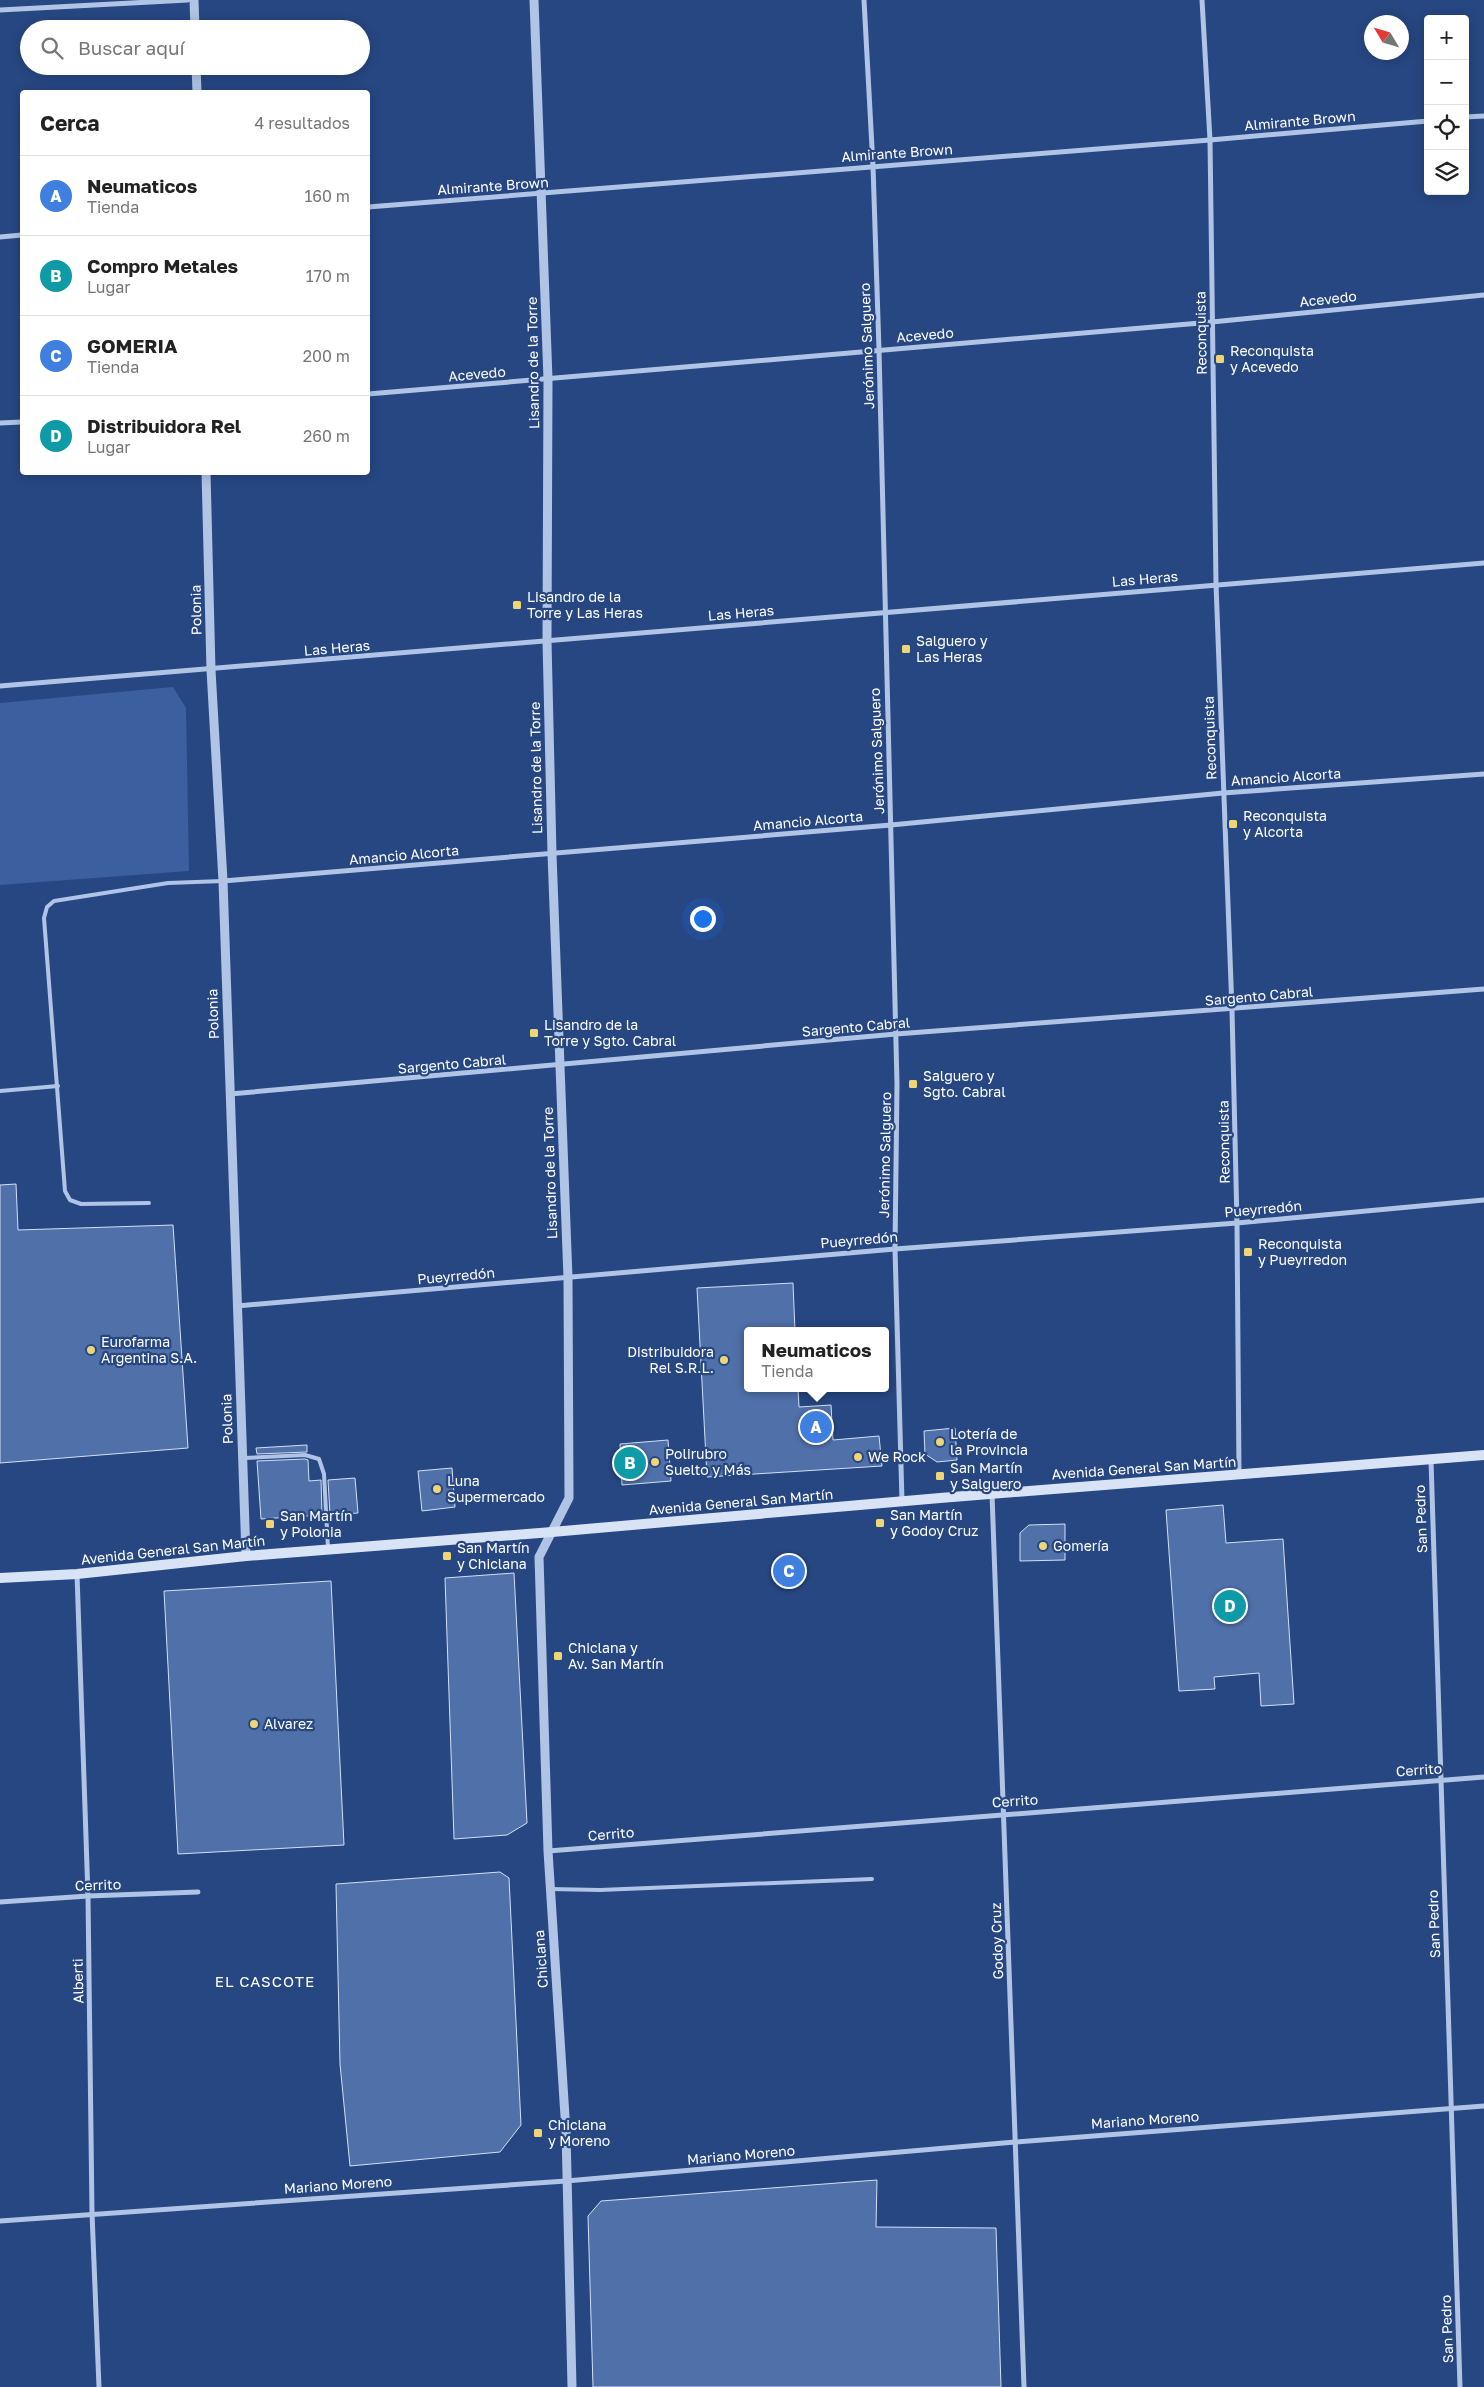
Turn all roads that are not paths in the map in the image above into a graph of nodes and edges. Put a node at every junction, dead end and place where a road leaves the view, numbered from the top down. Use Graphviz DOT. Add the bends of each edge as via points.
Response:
graph roads {
  1 [pos="188,0"];
  2 [pos="194,0"];
  3 [pos="534,0"];
  4 [pos="864,0"];
  5 [pos="1202,0"];
  6 [pos="0,10"];
  7 [pos="195,20"];
  8 [pos="196,75"];
  9 [pos="197,90"];
  10 [pos="1484,116"];
  11 [pos="1469,117"];
  12 [pos="1424,121"];
  13 [pos="1210,140"];
  14 [pos="873,166"];
  15 [pos="541,194"];
  16 [pos="370,207"];
  17 [pos="20,235"];
  18 [pos="0,237"];
  19 [pos="1484,295"];
  20 [pos="1212,322"];
  21 [pos="879,350"];
  22 [pos="548,379"];
  23 [pos="370,394"];
  24 [pos="20,422"];
  25 [pos="0,424"];
  26 [pos="206,475"];
  27 [pos="1484,563"];
  28 [pos="1216,584"];
  29 [pos="885,612"];
  30 [pos="547,641"];
  31 [pos="211,670"];
  32 [pos="0,686"];
  33 [pos="1484,774"];
  34 [pos="1223,793"];
  35 [pos="891,825"];
  36 [pos="552,854"];
  37 [pos="223,881"];
  38 [pos="1484,989"];
  39 [pos="1232,1010"];
  40 [pos="896,1034"];
  41 [pos="559,1066"];
  42 [pos="58,1086"];
  43 [pos="0,1091"];
  44 [pos="230,1094"];
  45 [pos="1484,1200"];
  46 [pos="148,1202"];
  47 [pos="1237,1222"];
  48 [pos="895,1249"];
  49 [pos="568,1278"];
  50 [pos="237,1306"];
  51 [pos="1484,1455"];
  52 [pos="241,1458"];
  53 [pos="1431,1460"];
  54 [pos="1240,1475"];
  55 [pos="992,1494"];
  56 [pos="902,1501"];
  57 [pos="552,1532"];
  58 [pos="328,1550"];
  59 [pos="246,1556"];
  60 [pos="77,1574"];
  61 [pos="0,1578"];
  62 [pos="1484,1777"];
  63 [pos="1440,1780"];
  64 [pos="1003,1814"];
  65 [pos="548,1851"];
  66 [pos="872,1879"];
  67 [pos="550,1889"];
  68 [pos="198,1892"];
  69 [pos="88,1896"];
  70 [pos="0,1902"];
  71 [pos="1484,2106"];
  72 [pos="1451,2108"];
  73 [pos="1015,2142"];
  74 [pos="566,2181"];
  75 [pos="92,2213"];
  76 [pos="0,2220"];
  77 [pos="99,2387"];
  78 [pos="572,2387"];
  79 [pos="1024,2387"];
  80 [pos="1460,2387"];
  1 -- 6 [label="street"];
  2 -- 7 [label="street"];
  3 -- 15 [label="street, Lisandro de la Torre"];
  4 -- 14 [label="street, Jerónimo Salguero"];
  5 -- 13 [label="street, Reconquista"];
  8 -- 9 [label="street"];
  10 -- 11 [label="street"];
  12 -- 13 [label="street, Almirante Brown"];
  13 -- 14 [label="street, Almirante Brown"];
  13 -- 20 [label="street, Reconquista"];
  14 -- 15 [label="street, Almirante Brown"];
  14 -- 21 [label="street, Jerónimo Salguero"];
  15 -- 16 [label="street, Almirante Brown"];
  15 -- 22 [label="street, Lisandro de la Torre"];
  17 -- 18 [label="street"];
  19 -- 20 [label="street, Acevedo"];
  20 -- 21 [label="street, Acevedo"];
  20 -- 28 [label="street, Reconquista"];
  21 -- 22 [label="street, Acevedo"];
  21 -- 29 [label="street, Jerónimo Salguero"];
  22 -- 23 [label="street, Acevedo"];
  22 -- 30 [label="street, Lisandro de la Torre"];
  24 -- 25 [label="street"];
  26 -- 31 [label="street, Polonia"];
  27 -- 28 [label="street, Las Heras"];
  28 -- 29 [label="street, Las Heras"];
  28 -- 34 [label="street, Reconquista"];
  29 -- 30 [label="street, Las Heras"];
  29 -- 35 [label="street, Jerónimo Salguero"];
  30 -- 31 [label="street, Las Heras"];
  30 -- 36 [label="street, Lisandro de la Torre"];
  31 -- 32 [label="street, Las Heras"];
  31 -- 37 [label="street, Polonia"];
  33 -- 34 [label="street, Amancio Alcorta"];
  34 -- 35 [label="street, Amancio Alcorta"];
  34 -- 39 [label="street, Reconquista"];
  35 -- 36 [label="street, Amancio Alcorta"];
  35 -- 40 [label="street, Jerónimo Salguero"];
  36 -- 37 [label="street, Amancio Alcorta"];
  36 -- 41 [label="street, Lisandro de la Torre"];
  37 -- 42 [label="lane" via="168,883 54,901 47,907 44,918"];
  37 -- 44 [label="street, Polonia"];
  38 -- 39 [label="street, Sargento Cabral"];
  39 -- 40 [label="street, Sargento Cabral"];
  39 -- 47 [label="street, Reconquista"];
  40 -- 41 [label="street, Sargento Cabral"];
  40 -- 48 [label="street, Jerónimo Salguero"];
  41 -- 44 [label="street, Sargento Cabral"];
  41 -- 49 [label="street, Lisandro de la Torre"];
  42 -- 43 [label="lane"];
  42 -- 46 [label="lane" via="65,1191 70,1200 82,1204"];
  44 -- 50 [label="street, Polonia"];
  45 -- 47 [label="street, Pueyrredón"];
  47 -- 48 [label="street, Pueyrredón"];
  47 -- 54 [label="street, Reconquista"];
  48 -- 49 [label="street, Pueyrredón"];
  48 -- 56 [label="street, Jerónimo Salguero"];
  49 -- 50 [label="street, Pueyrredón"];
  49 -- 57 [label="street, Lisandro de la Torre" via="569,1498"];
  50 -- 52 [label="street, Polonia"];
  51 -- 53 [label="main road, Avenida General San Martín"];
  52 -- 58 [label="lane" via="305,1455 319,1459 324,1474"];
  52 -- 59 [label="street, Polonia"];
  53 -- 54 [label="main road, Avenida General San Martín"];
  53 -- 63 [label="street, San Pedro"];
  54 -- 55 [label="main road, Avenida General San Martín"];
  55 -- 56 [label="main road, Avenida General San Martín"];
  55 -- 64 [label="street, Godoy Cruz"];
  56 -- 57 [label="main road, Avenida General San Martín"];
  57 -- 58 [label="main road, Avenida General San Martín"];
  57 -- 65 [label="street, Chiclana" via="539,1557"];
  58 -- 59 [label="main road, Avenida General San Martín"];
  59 -- 60 [label="main road, Avenida General San Martín"];
  60 -- 61 [label="main road, Avenida General San Martín"];
  60 -- 69 [label="street, Alberti"];
  62 -- 63 [label="street, Cerrito"];
  63 -- 64 [label="street, Cerrito"];
  63 -- 72 [label="street, San Pedro"];
  64 -- 65 [label="street, Cerrito"];
  64 -- 73 [label="street, Godoy Cruz"];
  65 -- 67 [label="street, Chiclana"];
  66 -- 67 [label="lane" via="600,1890"];
  67 -- 74 [label="street, Chiclana" via="566,2132"];
  68 -- 69 [label="street, Cerrito"];
  69 -- 70 [label="street, Cerrito"];
  69 -- 75 [label="street, Alberti"];
  71 -- 72 [label="street, Mariano Moreno"];
  72 -- 73 [label="street, Mariano Moreno"];
  72 -- 80 [label="street, San Pedro"];
  73 -- 74 [label="street, Mariano Moreno"];
  73 -- 79 [label="street, Godoy Cruz"];
  74 -- 75 [label="street, Mariano Moreno"];
  74 -- 78 [label="street, Chiclana"];
  75 -- 76 [label="street, Mariano Moreno"];
  75 -- 77 [label="street, Alberti"];
}
